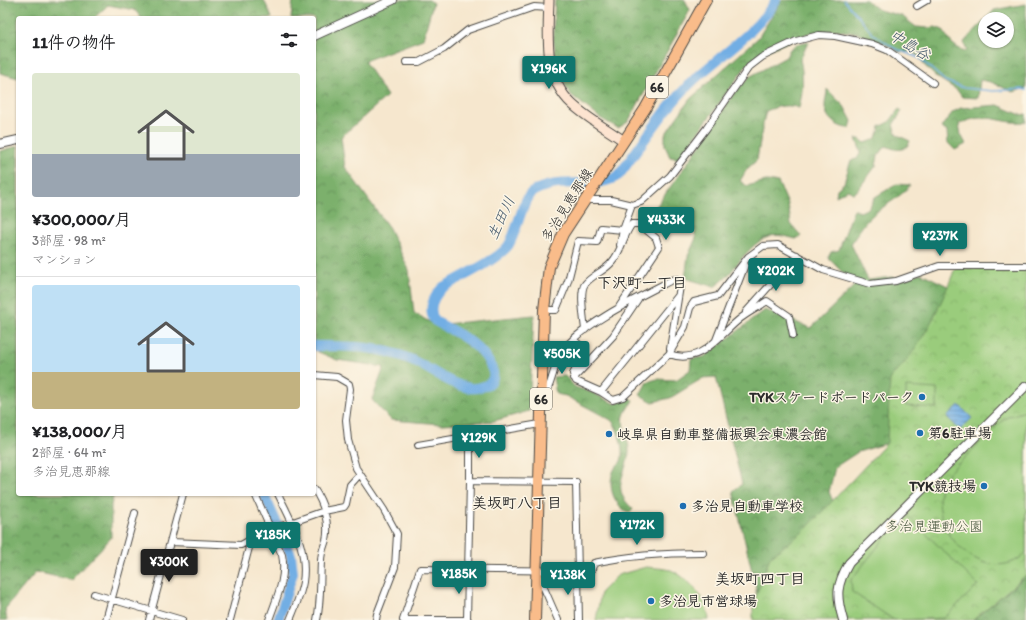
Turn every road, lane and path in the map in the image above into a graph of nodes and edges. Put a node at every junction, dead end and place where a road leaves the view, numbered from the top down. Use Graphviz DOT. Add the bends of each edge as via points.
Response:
graph roads {
  1 [pos="393,0"];
  2 [pos="532,0"];
  3 [pos="706,0"];
  4 [pos="927,0"];
  5 [pos="549,4"];
  6 [pos="917,6"];
  7 [pos="534,7"];
  8 [pos="316,35"];
  9 [pos="406,62"];
  10 [pos="933,83"];
  11 [pos="16,140"];
  12 [pos="624,141"];
  13 [pos="0,144"];
  14 [pos="585,200"];
  15 [pos="632,205"];
  16 [pos="622,230"];
  17 [pos="618,252"];
  18 [pos="797,255"];
  19 [pos="748,257"];
  20 [pos="1026,266"];
  21 [pos="679,294"];
  22 [pos="639,298"];
  23 [pos="619,309"];
  24 [pos="544,310"];
  25 [pos="741,318"];
  26 [pos="585,330"];
  27 [pos="793,335"];
  28 [pos="574,340"];
  29 [pos="715,342"];
  30 [pos="669,354"];
  31 [pos="316,375"];
  32 [pos="574,378"];
  33 [pos="1026,386"];
  34 [pos="601,392"];
  35 [pos="541,400"];
  36 [pos="540,424"];
  37 [pos="470,437"];
  38 [pos="418,445"];
  39 [pos="359,475"];
  40 [pos="470,481"];
  41 [pos="539,481"];
  42 [pos="316,492"];
  43 [pos="182,496"];
  44 [pos="256,496"];
  45 [pos="279,496"];
  46 [pos="324,511"];
  47 [pos="135,513"];
  48 [pos="292,522"];
  49 [pos="270,530"];
  50 [pos="251,540"];
  51 [pos="171,542"];
  52 [pos="703,553"];
  53 [pos="468,570"];
  54 [pos="537,570"];
  55 [pos="576,572"];
  56 [pos="94,594"];
  57 [pos="112,600"];
  58 [pos="151,611"];
  59 [pos="106,620"];
  60 [pos="149,620"];
  61 [pos="182,620"];
  62 [pos="230,620"];
  63 [pos="269,620"];
  64 [pos="290,620"];
  65 [pos="317,620"];
  66 [pos="376,620"];
  67 [pos="403,620"];
  68 [pos="468,620"];
  69 [pos="535,620"];
  70 [pos="558,620"];
  71 [pos="578,620"];
  72 [pos="843,620"];
  1 -- 8 [label="street"];
  2 -- 7 [label="street"];
  3 -- 12 [label="main road, 多治見恵那線 / 66" via="645,109"];
  4 -- 6 [label="street"];
  5 -- 7 [label="street"];
  5 -- 12 [label="main road" via="550,60 559,86 572,105"];
  7 -- 9 [label="street" via="468,30 444,50 419,62"];
  10 -- 15 [label="street" via="887,50 872,44 819,35 796,40 762,57 749,67 670,176 641,202"];
  11 -- 13 [label="street"];
  12 -- 14 [label="main road, 多治見恵那線 / 66"];
  14 -- 15 [label="street" via="611,200"];
  14 -- 24 [label="main road, 多治見恵那線 / 66" via="555,250 549,267"];
  15 -- 16 [label="street"];
  16 -- 17 [label="street"];
  16 -- 24 [label="street" via="601,228 597,242 578,241 568,281 556,310"];
  17 -- 23 [label="street" via="632,224 643,226 656,238 659,246"];
  17 -- 26 [label="street" via="613,262 585,284 582,290"];
  18 -- 19 [label="street" via="772,244 763,246"];
  18 -- 20 [label="street" via="823,270 870,284 896,281 939,266"];
  18 -- 25 [label="street"];
  19 -- 29 [label="street"];
  19 -- 30 [label="street" via="718,296 694,302 685,327"];
  21 -- 22 [label="street" via="680,286 677,279"];
  21 -- 30 [label="street"];
  21 -- 34 [label="street"];
  22 -- 23 [label="street"];
  22 -- 32 [label="street" via="614,336"];
  23 -- 26 [label="street"];
  24 -- 35 [label="main road, 多治見恵那線 / 66"];
  25 -- 27 [label="street" via="767,301 789,316"];
  25 -- 29 [label="street"];
  26 -- 28 [label="street"];
  28 -- 32 [label="street" via="585,350 573,374"];
  28 -- 35 [label="street" via="562,351 554,367 549,391"];
  29 -- 30 [label="street" via="694,356 678,358"];
  30 -- 34 [label="street" via="623,397 613,400"];
  31 -- 39 [label="street" via="337,377 349,384 346,420 348,440"];
  32 -- 34 [label="street"];
  33 -- 72 [label="street" via="849,563 842,574 837,594"];
  35 -- 36 [label="main road, 多治見恵那線 / 66"];
  36 -- 37 [label="street"];
  36 -- 41 [label="main road, 多治見恵那線 / 66"];
  37 -- 38 [label="street"];
  37 -- 40 [label="street"];
  39 -- 46 [label="street" via="352,480 346,504"];
  39 -- 66 [label="street" via="384,510 397,534 395,567 376,614"];
  40 -- 41 [label="street"];
  40 -- 53 [label="street"];
  41 -- 54 [label="main road, 多治見恵那線 / 66"];
  41 -- 55 [label="street" via="576,482"];
  42 -- 46 [label="street"];
  43 -- 51 [label="street"];
  44 -- 49 [label="street"];
  45 -- 48 [label="street"];
  46 -- 48 [label="street"];
  46 -- 65 [label="street" via="326,538 321,551"];
  47 -- 57 [label="street"];
  48 -- 49 [label="street"];
  48 -- 64 [label="street" via="304,553 304,574"];
  49 -- 50 [label="street"];
  49 -- 63 [label="street" via="282,555 284,570"];
  50 -- 51 [label="street" via="241,545"];
  50 -- 62 [label="street"];
  51 -- 58 [label="street"];
  52 -- 55 [label="street" via="637,555 594,563 590,574"];
  53 -- 54 [label="street"];
  53 -- 67 [label="street" via="420,569"];
  53 -- 68 [label="street"];
  54 -- 55 [label="street"];
  54 -- 69 [label="main road, 多治見恵那線 / 66"];
  54 -- 70 [label="street"];
  55 -- 71 [label="street"];
  56 -- 57 [label="street"];
  57 -- 58 [label="street"];
  57 -- 59 [label="street"];
  58 -- 60 [label="street"];
  58 -- 61 [label="street"];
  67 -- 68 [label="street"];
}
